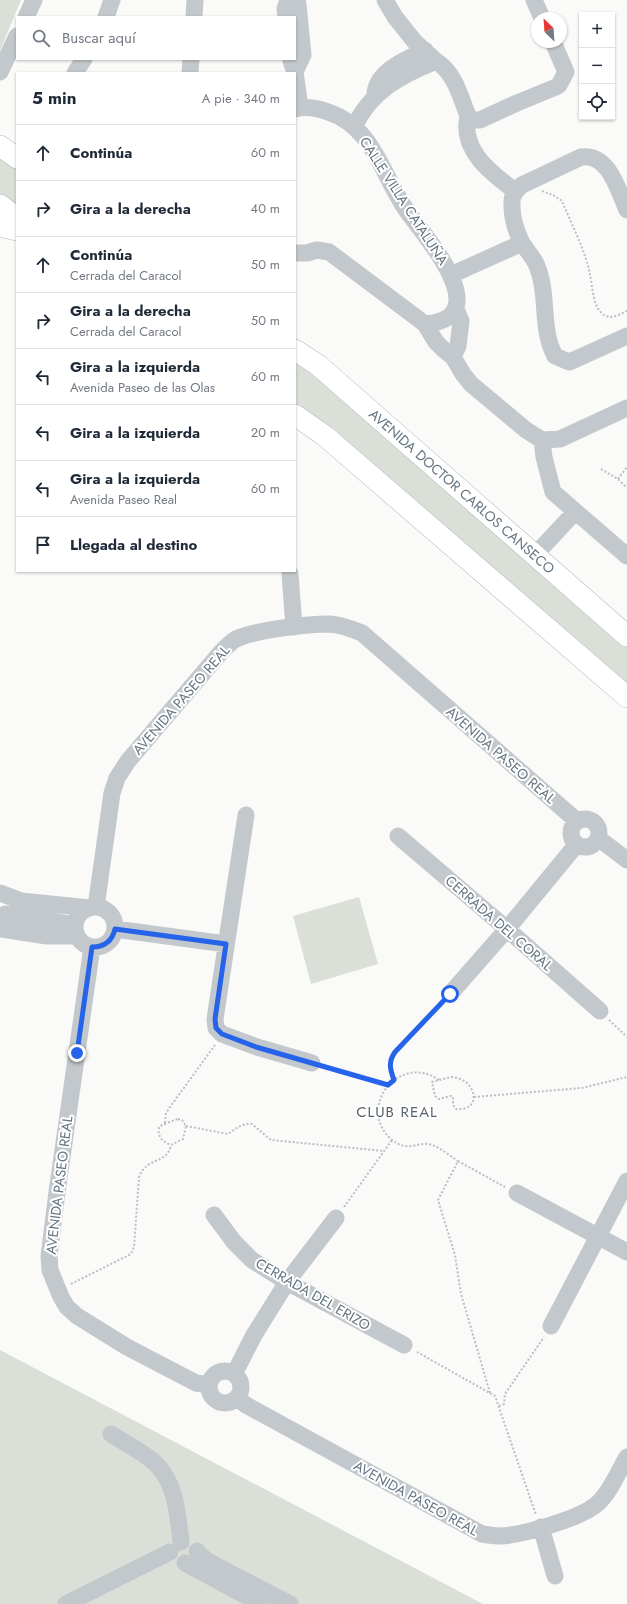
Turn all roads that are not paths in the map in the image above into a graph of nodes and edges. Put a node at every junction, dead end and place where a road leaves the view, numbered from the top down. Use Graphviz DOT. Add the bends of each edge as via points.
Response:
graph roads {
  1 [pos="34,0"];
  2 [pos="112,0"];
  3 [pos="195,0"];
  4 [pos="288,0"];
  5 [pos="295,0"];
  6 [pos="385,0"];
  7 [pos="534,0"];
  8 [pos="539,12"];
  9 [pos="26,16"];
  10 [pos="106,16"];
  11 [pos="194,16"];
  12 [pos="286,16"];
  13 [pos="16,38"];
  14 [pos="556,48"];
  15 [pos="435,59"];
  16 [pos="83,60"];
  17 [pos="191,60"];
  18 [pos="293,66"];
  19 [pos="0,72"];
  20 [pos="76,72"];
  21 [pos="190,72"];
  22 [pos="296,91"];
  23 [pos="298,108"];
  24 [pos="468,116"];
  25 [pos="354,127"];
  26 [pos="0,146"];
  27 [pos="16,157"];
  28 [pos="521,187"];
  29 [pos="0,205"];
  30 [pos="627,210"];
  31 [pos="16,217"];
  32 [pos="0,226"];
  33 [pos="16,230"];
  34 [pos="522,243"];
  35 [pos="299,256"];
  36 [pos="451,275"];
  37 [pos="456,309"];
  38 [pos="425,324"];
  39 [pos="627,336"];
  40 [pos="296,351"];
  41 [pos="453,357"];
  42 [pos="627,408"];
  43 [pos="296,416"];
  44 [pos="542,440"];
  45 [pos="574,512"];
  46 [pos="534,556"];
  47 [pos="627,556"];
  48 [pos="290,574"];
  49 [pos="294,627"];
  50 [pos="627,636"];
  51 [pos="627,697"];
  52 [pos="246,815"];
  53 [pos="577,821"];
  54 [pos="398,836"];
  55 [pos="598,838"];
  56 [pos="577,844"];
  57 [pos="627,860"];
  58 [pos="0,894"];
  59 [pos="93,908"];
  60 [pos="2,922"];
  61 [pos="115,929"];
  62 [pos="507,929"];
  63 [pos="76,930"];
  64 [pos="226,944"];
  65 [pos="92,947"];
  66 [pos="450,994"];
  67 [pos="600,1011"];
  68 [pos="312,1063"];
  69 [pos="627,1181"];
  70 [pos="517,1193"];
  71 [pos="214,1215"];
  72 [pos="336,1218"];
  73 [pos="598,1238"];
  74 [pos="627,1252"];
  75 [pos="287,1282"];
  76 [pos="551,1326"];
  77 [pos="404,1345"];
  78 [pos="234,1374"];
  79 [pos="209,1385"];
  80 [pos="237,1398"];
  81 [pos="111,1434"];
  82 [pos="627,1457"];
  83 [pos="540,1528"];
  84 [pos="176,1547"];
  85 [pos="197,1551"];
  86 [pos="185,1563"];
  87 [pos="555,1576"];
  88 [pos="285,1603"];
  89 [pos="66,1604"];
  90 [pos="261,1604"];
  1 -- 9 [label="street"];
  2 -- 10 [label="street"];
  3 -- 11 [label="street"];
  4 -- 12 [label="street"];
  5 -- 18 [label="street, CALLE VILLA CATALUÑA" via="298,4 303,55"];
  6 -- 15 [label="street" via="415,42"];
  7 -- 8 [label="street"];
  13 -- 19 [label="street"];
  14 -- 24 [label="street" via="566,72 560,85 480,120"];
  15 -- 24 [label="street" via="451,74"];
  15 -- 25 [label="street" via="388,71 379,80 374,96"];
  16 -- 20 [label="street"];
  17 -- 21 [label="street"];
  22 -- 23 [label="street, CALLE VILLA CATALUÑA"];
  23 -- 25 [label="street, CALLE VILLA CATALUÑA" via="309,107 337,115"];
  24 -- 28 [label="street" via="466,130 478,159 489,171"];
  25 -- 36 [label="street, CALLE VILLA CATALUÑA" via="364,136 407,211 428,238"];
  26 -- 27 [label="main road"];
  28 -- 30 [label="street" via="581,157 590,157 603,163"];
  28 -- 34 [label="street" via="511,200"];
  29 -- 31 [label="main road"];
  32 -- 33 [label="main road"];
  34 -- 36 [label="street"];
  34 -- 39 [label="street" via="537,265 544,288 550,344 555,356 569,362"];
  35 -- 38 [label="street" via="317,250 330,252"];
  36 -- 37 [label="street, CALLE VILLA CATALUÑA" via="458,297"];
  37 -- 38 [label="street" via="449,318"];
  37 -- 41 [label="street, CALLE VILLA CATALUÑA" via="461,321 458,346"];
  38 -- 41 [label="street" via="436,342"];
  40 -- 46 [label="main road, AVENIDA DOCTOR CARLOS CANSECO" via="318,365"];
  41 -- 44 [label="street" via="471,384 526,430"];
  42 -- 44 [label="street" via="560,439"];
  43 -- 51 [label="main road" via="325,436"];
  44 -- 45 [label="street" via="553,492"];
  45 -- 46 [label="street"];
  45 -- 47 [label="street"];
  46 -- 50 [label="main road, AVENIDA DOCTOR CARLOS CANSECO"];
  48 -- 49 [label="street"];
  49 -- 53 [label="street, AVENIDA PASEO REAL" via="331,624 362,633"];
  49 -- 59 [label="street, AVENIDA PASEO REAL" via="234,640 128,761 117,778 112,793"];
  52 -- 64 [label="street"];
  53 -- 55 [label="street" via="591,820 598,828"];
  53 -- 56 [label="street" via="571,830 573,840"];
  54 -- 62 [label="street, CERRADA DEL CORAL"];
  55 -- 56 [label="street" via="591,845"];
  55 -- 57 [label="street"];
  56 -- 62 [label="street"];
  58 -- 59 [label="street" via="21,901"];
  58 -- 60 [label="street" via="5,906"];
  59 -- 61 [label="street" via="108,912 115,922"];
  59 -- 63 [label="street" via="80,914"];
  60 -- 63 [label="street"];
  61 -- 64 [label="street"];
  61 -- 65 [label="street" via="104,945"];
  62 -- 66 [label="street"];
  62 -- 67 [label="street, CERRADA DEL CORAL"];
  63 -- 65 [label="street" via="81,941"];
  64 -- 68 [label="street" via="215,1019 216,1028 222,1034 256,1047"];
  65 -- 79 [label="street, AVENIDA PASEO REAL" via="49,1256 50,1270 58,1291 77,1316 120,1343 196,1383"];
  69 -- 73 [label="street"];
  70 -- 73 [label="street"];
  71 -- 75 [label="street, CERRADA DEL ERIZO" via="234,1242 252,1260"];
  72 -- 75 [label="street"];
  73 -- 74 [label="street"];
  73 -- 76 [label="street"];
  75 -- 77 [label="street, CERRADA DEL ERIZO"];
  75 -- 78 [label="street" via="254,1335"];
  78 -- 79 [label="street" via="227,1371 214,1375"];
  78 -- 80 [label="street" via="241,1385 241,1392"];
  79 -- 80 [label="street" via="209,1393 219,1403 225,1404"];
  80 -- 83 [label="street, AVENIDA PASEO REAL" via="482,1534 502,1536"];
  81 -- 84 [label="street" via="156,1463 168,1481 174,1500"];
  82 -- 83 [label="street, AVENIDA PASEO REAL" via="598,1503 579,1515"];
  83 -- 87 [label="street"];
  84 -- 85 [label="street" via="191,1544"];
  84 -- 86 [label="street" via="173,1557"];
  84 -- 89 [label="street"];
  85 -- 86 [label="street" via="196,1560"];
  85 -- 88 [label="street" via="213,1564"];
  86 -- 90 [label="street"];
}
